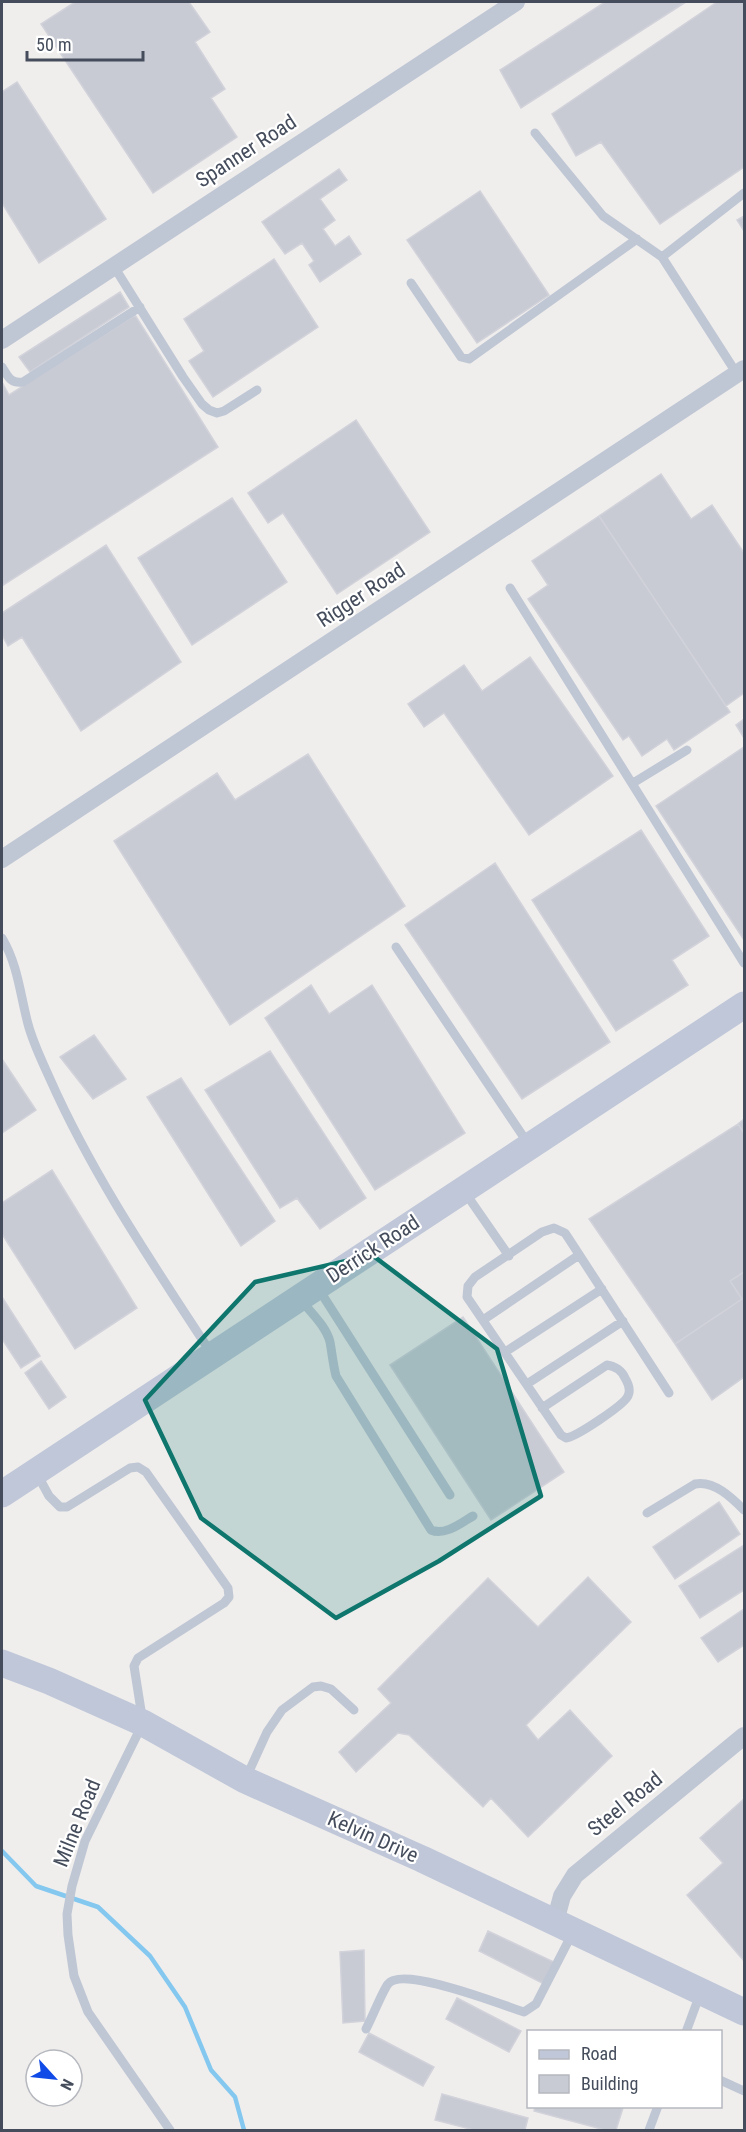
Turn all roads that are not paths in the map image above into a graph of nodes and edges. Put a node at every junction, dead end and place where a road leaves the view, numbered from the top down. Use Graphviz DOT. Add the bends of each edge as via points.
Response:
graph roads {
  1 [pos="516,2"];
  2 [pos="536,133"];
  3 [pos="744,194"];
  4 [pos="637,239"];
  5 [pos="662,256"];
  6 [pos="113,265"];
  7 [pos="411,283"];
  8 [pos="140,307"];
  9 [pos="2,340"];
  10 [pos="2,367"];
  11 [pos="741,371"];
  12 [pos="257,390"];
  13 [pos="510,588"];
  14 [pos="687,750"];
  15 [pos="633,783"];
  16 [pos="2,859"];
  17 [pos="2,938"];
  18 [pos="396,947"];
  19 [pos="744,963"];
  20 [pos="744,1005"];
  21 [pos="530,1147"];
  22 [pos="463,1190"];
  23 [pos="579,1255"];
  24 [pos="509,1256"];
  25 [pos="602,1289"];
  26 [pos="308,1292"];
  27 [pos="483,1320"];
  28 [pos="623,1322"];
  29 [pos="506,1352"];
  30 [pos="212,1356"];
  31 [pos="527,1384"];
  32 [pos="669,1393"];
  33 [pos="542,1408"];
  34 [pos="36,1472"];
  35 [pos="2,1494"];
  36 [pos="450,1496"];
  37 [pos="744,1510"];
  38 [pos="647,1513"];
  39 [pos="473,1516"];
  40 [pos="2,1663"];
  41 [pos="354,1710"];
  42 [pos="143,1723"];
  43 [pos="744,1736"];
  44 [pos="245,1780"];
  45 [pos="564,1927"];
  46 [pos="701,1992"];
  47 [pos="744,2012"];
  48 [pos="366,2029"];
  49 [pos="686,2030"];
  50 [pos="722,2081"];
  51 [pos="744,2091"];
  52 [pos="657,2108"];
  53 [pos="170,2130"];
  54 [pos="649,2130"];
  1 -- 6 [label="street, Spanner Road"];
  2 -- 4 [label="lane" via="603,216"];
  3 -- 5 [label="lane"];
  4 -- 5 [label="lane"];
  4 -- 7 [label="lane" via="469,359 461,357"];
  5 -- 11 [label="lane"];
  6 -- 8 [label="lane"];
  6 -- 9 [label="street, Spanner Road"];
  8 -- 10 [label="lane" via="23,382 10,380"];
  8 -- 12 [label="lane" via="183,377 209,410 224,411"];
  11 -- 16 [label="street, Rigger Road"];
  13 -- 15 [label="lane"];
  14 -- 15 [label="lane"];
  15 -- 19 [label="lane"];
  17 -- 30 [label="lane" via="14,964 34,1043 80,1141"];
  18 -- 21 [label="lane"];
  20 -- 21 [label="street, Derrick Road"];
  21 -- 22 [label="street, Derrick Road"];
  22 -- 24 [label="lane"];
  22 -- 26 [label="street, Derrick Road"];
  23 -- 24 [label="lane" via="565,1233 554,1228"];
  23 -- 25 [label="lane"];
  23 -- 27 [label="lane"];
  24 -- 27 [label="lane" via="475,1277 468,1286 467,1297"];
  25 -- 28 [label="lane"];
  25 -- 29 [label="lane"];
  26 -- 30 [label="street, Derrick Road"];
  26 -- 36 [label="lane"];
  26 -- 39 [label="lane" via="330,1342 336,1376 431,1530 443,1532"];
  27 -- 29 [label="lane"];
  28 -- 31 [label="lane"];
  28 -- 32 [label="lane"];
  29 -- 31 [label="lane"];
  30 -- 34 [label="street, Derrick Road"];
  31 -- 33 [label="lane"];
  33 -- 33 [label="lane" via="607,1365 618,1370 629,1386 622,1403 571,1437 561,1435"];
  34 -- 35 [label="street, Derrick Road"];
  34 -- 42 [label="lane" via="49,1496 60,1507 67,1507 129,1468 138,1467 146,1472 228,1588 229,1597 224,1603 138,1658 134,1666"];
  37 -- 38 [label="lane" via="724,1492 703,1482"];
  40 -- 42 [label="street, Kelvin Drive"];
  41 -- 44 [label="lane" via="331,1689 313,1687 282,1710"];
  42 -- 44 [label="street, Kelvin Drive"];
  42 -- 53 [label="lane, Milne Road" via="85,1841 67,1914 74,1976 88,2012"];
  43 -- 45 [label="street, Steel Road" via="575,1875 562,1896"];
  44 -- 45 [label="street, Kelvin Drive"];
  45 -- 46 [label="street, Kelvin Drive"];
  45 -- 48 [label="lane" via="536,2004 524,2012 443,1985 396,1977 388,1983"];
  46 -- 47 [label="street, Kelvin Drive"];
  46 -- 49 [label="lane"];
  50 -- 51 [label="lane"];
  52 -- 54 [label="lane"];
}
